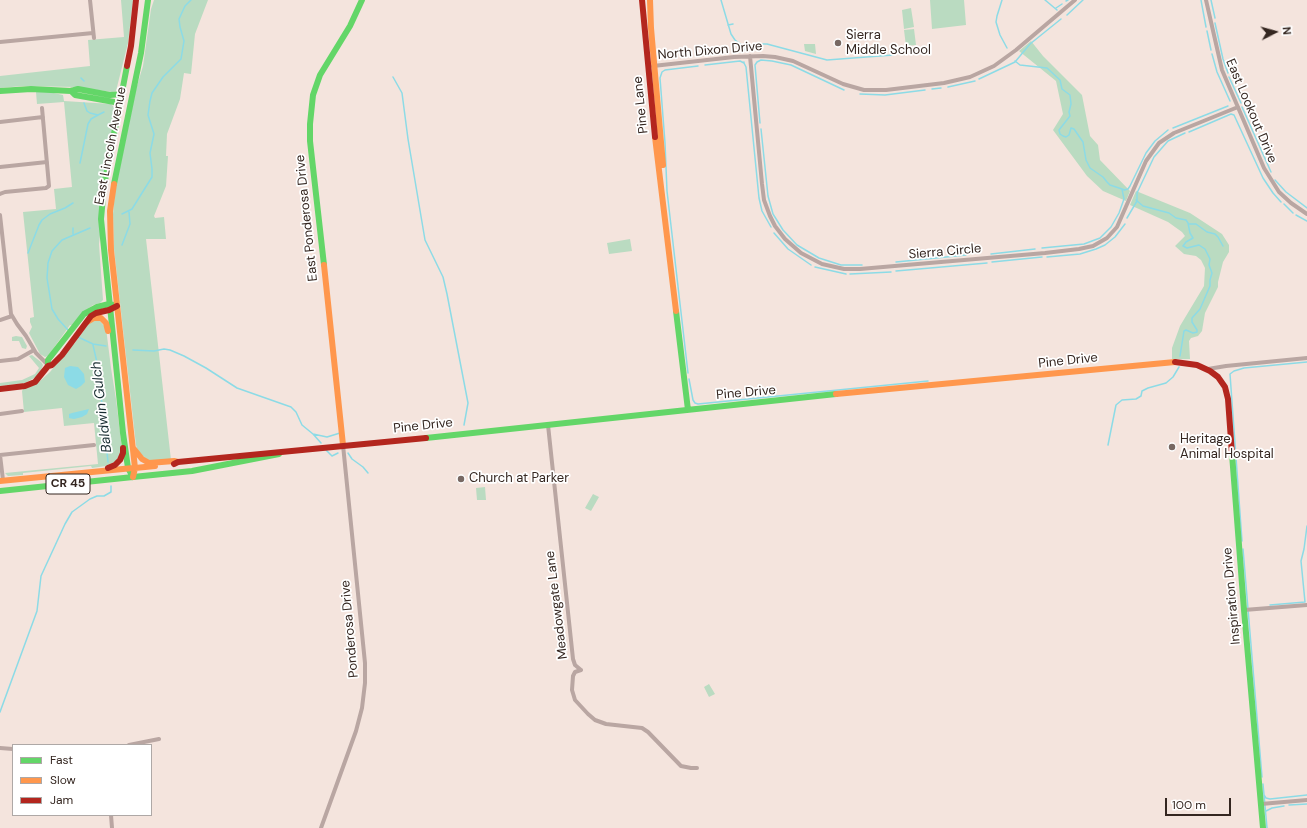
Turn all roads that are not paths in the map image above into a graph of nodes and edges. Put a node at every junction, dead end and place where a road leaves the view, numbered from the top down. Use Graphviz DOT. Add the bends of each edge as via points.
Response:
graph roads {
  1 [pos="90,0"];
  2 [pos="136,0"];
  3 [pos="148,0"];
  4 [pos="362,0"];
  5 [pos="642,0"];
  6 [pos="650,0"];
  7 [pos="1075,0"];
  8 [pos="1206,0"];
  9 [pos="93,33"];
  10 [pos="94,38"];
  11 [pos="0,42"];
  12 [pos="750,56"];
  13 [pos="651,66"];
  14 [pos="0,91"];
  15 [pos="71,91"];
  16 [pos="122,94"];
  17 [pos="120,103"];
  18 [pos="1238,107"];
  19 [pos="42,108"];
  20 [pos="43,117"];
  21 [pos="0,122"];
  22 [pos="47,162"];
  23 [pos="0,167"];
  24 [pos="0,194"];
  25 [pos="1307,214"];
  26 [pos="0,215"];
  27 [pos="118,306"];
  28 [pos="109,307"];
  29 [pos="12,316"];
  30 [pos="0,320"];
  31 [pos="87,322"];
  32 [pos="34,350"];
  33 [pos="114,355"];
  34 [pos="1307,358"];
  35 [pos="0,361"];
  36 [pos="48,366"];
  37 [pos="1208,370"];
  38 [pos="0,389"];
  39 [pos="688,410"];
  40 [pos="22,411"];
  41 [pos="0,414"];
  42 [pos="548,425"];
  43 [pos="123,433"];
  44 [pos="94,445"];
  45 [pos="343,445"];
  46 [pos="133,448"];
  47 [pos="284,452"];
  48 [pos="0,455"];
  49 [pos="178,462"];
  50 [pos="132,468"];
  51 [pos="74,473"];
  52 [pos="133,477"];
  53 [pos="1,481"];
  54 [pos="0,491"];
  55 [pos="1307,605"];
  56 [pos="1244,610"];
  57 [pos="159,739"];
  58 [pos="133,744"];
  59 [pos="0,748"];
  60 [pos="12,749"];
  61 [pos="697,768"];
  62 [pos="1307,800"];
  63 [pos="1260,804"];
  64 [pos="111,816"];
  65 [pos="112,828"];
  66 [pos="321,828"];
  67 [pos="1263,828"];
  1 -- 9 [label="street"];
  2 -- 16 [label="main road, East Lincoln Avenue"];
  3 -- 27 [label="main road, East Lincoln Avenue" via="141,53 110,203 110,237"];
  4 -- 45 [label="main road, East Ponderosa Drive" via="350,26 320,75 313,95 310,124"];
  5 -- 13 [label="main road, Pine Lane"];
  6 -- 13 [label="main road, Pine Lane"];
  7 -- 12 [label="street, North Dixon Drive" via="997,64 975,76 949,82 886,90 864,90 843,84 788,60 771,56"];
  8 -- 18 [label="street, East Lookout Drive" via="1220,63"];
  9 -- 10 [label="street"];
  9 -- 11 [label="street"];
  12 -- 13 [label="street, North Dixon Drive"];
  12 -- 18 [label="street, Sierra Circle" via="762,184 770,216 785,239 801,253 824,265 844,270 1045,253 1094,246 1107,238 1117,227 1143,167 1159,143 1174,133"];
  13 -- 39 [label="main road, Pine Lane"];
  14 -- 15 [label="main road"];
  15 -- 16 [label="main road" via="78,89 109,95"];
  15 -- 17 [label="main road" via="76,95"];
  16 -- 17 [label="main road, East Lincoln Avenue"];
  17 -- 28 [label="main road, East Lincoln Avenue" via="104,186 102,210 102,239"];
  18 -- 25 [label="street, East Lookout Drive" via="1272,182 1284,197"];
  19 -- 20 [label="street"];
  20 -- 21 [label="street"];
  20 -- 22 [label="street"];
  22 -- 23 [label="street"];
  22 -- 24 [label="street" via="49,187"];
  26 -- 29 [label="street"];
  27 -- 28 [label="main road"];
  27 -- 46 [label="main road, East Lincoln Avenue"];
  28 -- 31 [label="main road" via="93,314"];
  28 -- 33 [label="main road, East Lincoln Avenue"];
  28 -- 36 [label="main road" via="90,309 83,315 48,360"];
  29 -- 30 [label="street"];
  29 -- 32 [label="street"];
  31 -- 33 [label="main road" via="97,317 105,321 108,326 110,351"];
  31 -- 36 [label="main road" via="52,365"];
  32 -- 35 [label="street" via="18,359"];
  32 -- 36 [label="street"];
  33 -- 43 [label="main road, East Lincoln Avenue"];
  34 -- 37 [label="street" via="1222,366"];
  36 -- 38 [label="main road" via="31,384"];
  37 -- 39 [label="main road, Pine Drive / CR 45" via="1187,363 1155,363"];
  37 -- 56 [label="main road, Inspiration Drive / CR 45" via="1223,383 1228,399"];
  39 -- 42 [label="main road, Pine Drive / CR 45"];
  40 -- 41 [label="street"];
  42 -- 45 [label="main road, Pine Drive / CR 45"];
  42 -- 61 [label="street, Meadowgate Lane" via="573,659 581,670 573,676 572,690 575,700 583,711 595,720 606,724 633,726 648,732 681,766"];
  43 -- 50 [label="main road, East Lincoln Avenue"];
  43 -- 51 [label="main road" via="123,453 115,465"];
  44 -- 48 [label="street"];
  45 -- 47 [label="main road, Pine Drive / CR 45"];
  45 -- 66 [label="street, Ponderosa Drive" via="365,683 356,731"];
  46 -- 49 [label="main road" via="148,462"];
  46 -- 50 [label="main road, East Lincoln Avenue"];
  47 -- 49 [label="main road, Pine Drive / CR 45"];
  47 -- 52 [label="main road, Pine Drive / CR 45" via="192,471"];
  48 -- 53 [label="street"];
  49 -- 50 [label="main road, Pine Drive / CR 45"];
  50 -- 51 [label="main road, Pine Drive / CR 45"];
  50 -- 52 [label="main road, East Lincoln Avenue"];
  51 -- 53 [label="main road, Pine Drive / CR 45"];
  52 -- 54 [label="main road, Pine Drive / CR 45"];
  55 -- 56 [label="street"];
  56 -- 63 [label="main road, Inspiration Drive / CR 45"];
  57 -- 58 [label="street"];
  59 -- 60 [label="street"];
  62 -- 63 [label="street"];
  63 -- 67 [label="main road, Inspiration Drive / CR 45"];
  64 -- 65 [label="street"];
}
